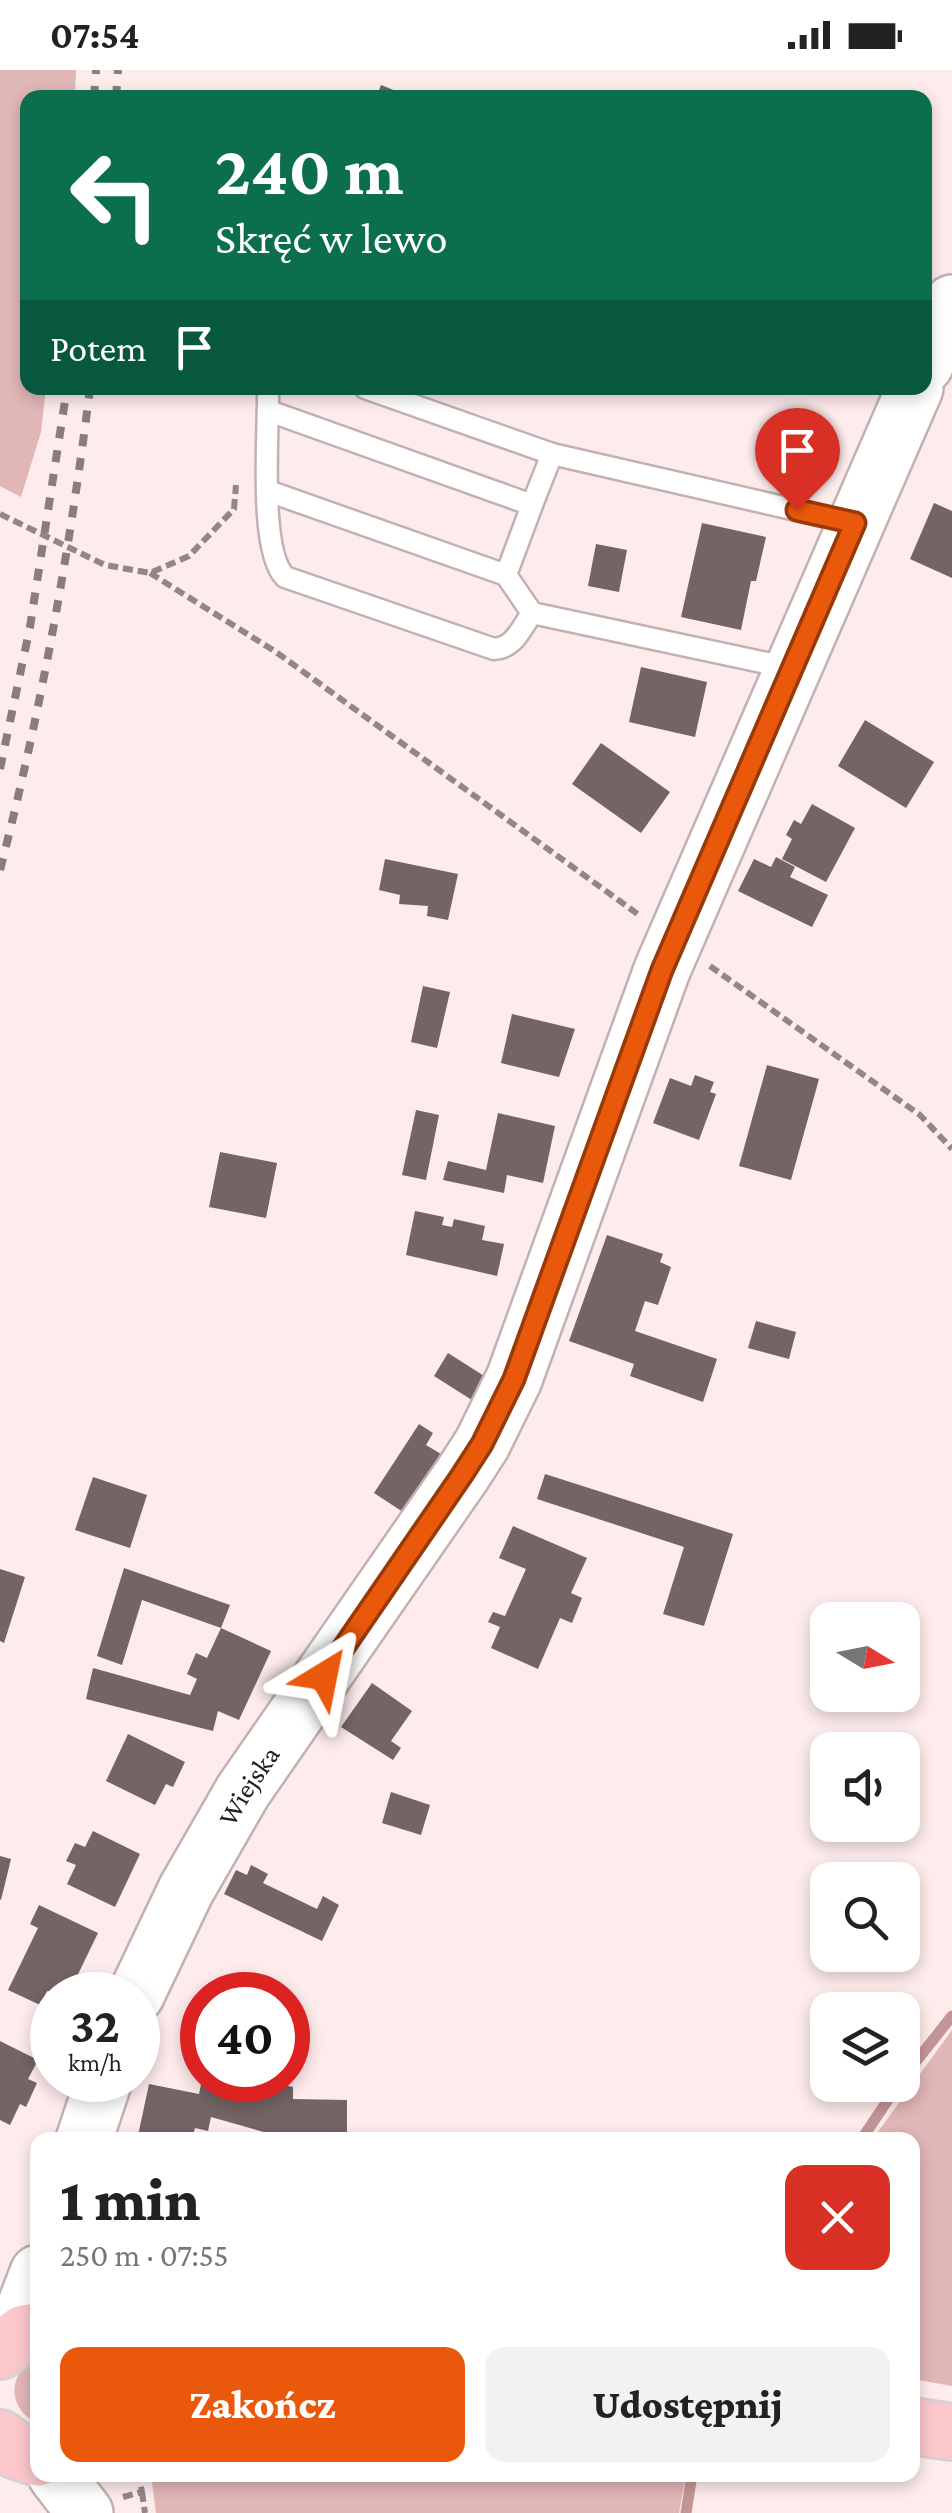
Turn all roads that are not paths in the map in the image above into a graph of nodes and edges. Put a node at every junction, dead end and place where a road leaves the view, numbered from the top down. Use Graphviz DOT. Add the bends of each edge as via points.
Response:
graph roads {
  1 [pos="952,304"];
  2 [pos="932,349"];
  3 [pos="268,395"];
  4 [pos="385,395"];
  5 [pos="912,395"];
  6 [pos="268,411"];
  7 [pos="552,454"];
  8 [pos="268,491"];
  9 [pos="532,505"];
  10 [pos="855,523"];
  11 [pos="506,575"];
  12 [pos="532,613"];
  13 [pos="792,668"];
  14 [pos="147,1972"];
  15 [pos="97,2102"];
  16 [pos="87,2132"];
  17 [pos="30,2297"];
  18 [pos="16,2341"];
  19 [pos="920,2427"];
  20 [pos="952,2432"];
  21 [pos="0,2439"];
  22 [pos="30,2455"];
  23 [pos="61,2482"];
  24 [pos="85,2513"];
  1 -- 2 [label="street"];
  3 -- 6 [label="lane"];
  4 -- 7 [label="lane"];
  5 -- 10 [label="street, Wiejska"];
  6 -- 8 [label="lane"];
  6 -- 9 [label="lane"];
  7 -- 9 [label="lane"];
  7 -- 10 [label="lane"];
  8 -- 11 [label="lane"];
  8 -- 12 [label="lane" via="271,549 284,577 494,648 512,642"];
  9 -- 11 [label="lane"];
  10 -- 13 [label="street, Wiejska"];
  11 -- 12 [label="lane"];
  12 -- 13 [label="lane"];
  13 -- 14 [label="street, Wiejska" via="662,970 514,1379 482,1444 243,1791"];
  15 -- 16 [label="street"];
  17 -- 18 [label="street"];
  19 -- 20 [label="main road"];
  21 -- 22 [label="main road"];
  23 -- 24 [label="street"];
}
